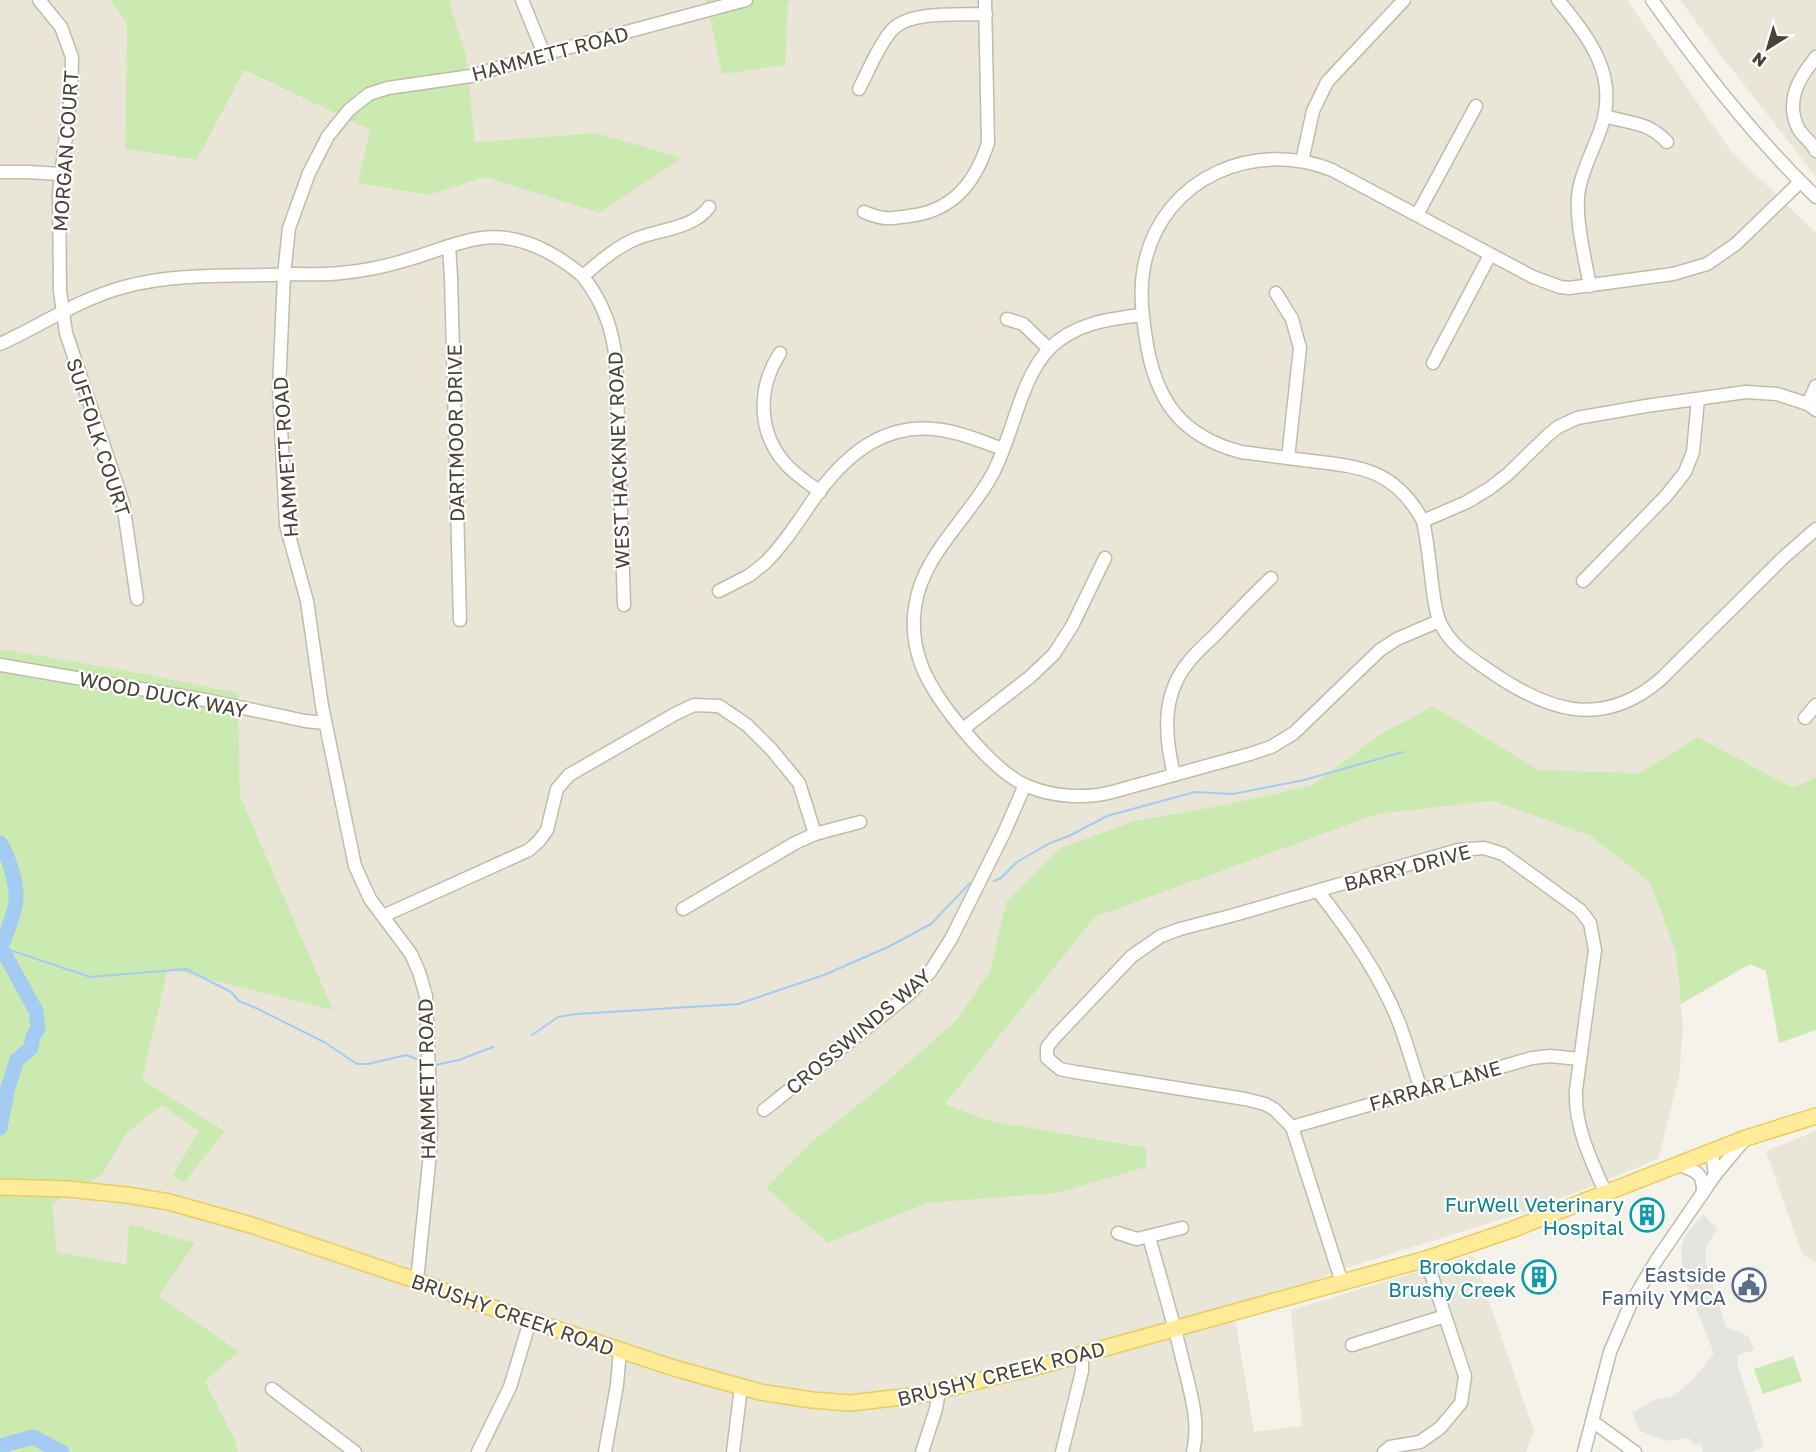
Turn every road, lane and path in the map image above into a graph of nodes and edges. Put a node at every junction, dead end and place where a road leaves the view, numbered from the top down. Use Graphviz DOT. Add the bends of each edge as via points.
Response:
graph roads {
  1 [pos="39,0"];
  2 [pos="522,0"];
  3 [pos="746,0"];
  4 [pos="985,0"];
  5 [pos="1404,0"];
  6 [pos="1558,0"];
  7 [pos="1652,0"];
  8 [pos="986,14"];
  9 [pos="544,54"];
  10 [pos="1816,57"];
  11 [pos="859,89"];
  12 [pos="1476,106"];
  13 [pos="1605,116"];
  14 [pos="1667,142"];
  15 [pos="1816,151"];
  16 [pos="1302,161"];
  17 [pos="0,172"];
  18 [pos="60,174"];
  19 [pos="1800,182"];
  20 [pos="1816,197"];
  21 [pos="709,207"];
  22 [pos="864,212"];
  23 [pos="1417,215"];
  24 [pos="449,246"];
  25 [pos="1490,255"];
  26 [pos="284,275"];
  27 [pos="583,276"];
  28 [pos="1590,286"];
  29 [pos="1276,293"];
  30 [pos="63,312"];
  31 [pos="1142,315"];
  32 [pos="1007,319"];
  33 [pos="0,344"];
  34 [pos="1049,350"];
  35 [pos="780,353"];
  36 [pos="1432,363"];
  37 [pos="1816,386"];
  38 [pos="1698,399"];
  39 [pos="1812,407"];
  40 [pos="1003,449"];
  41 [pos="1288,458"];
  42 [pos="820,492"];
  43 [pos="1423,521"];
  44 [pos="1816,530"];
  45 [pos="1104,558"];
  46 [pos="1271,578"];
  47 [pos="1582,581"];
  48 [pos="720,591"];
  49 [pos="137,599"];
  50 [pos="624,605"];
  51 [pos="460,620"];
  52 [pos="1439,621"];
  53 [pos="0,665"];
  54 [pos="1816,705"];
  55 [pos="1805,718"];
  56 [pos="325,723"];
  57 [pos="963,729"];
  58 [pos="1174,775"];
  59 [pos="1025,785"];
  60 [pos="860,822"];
  61 [pos="815,834"];
  62 [pos="1318,891"];
  63 [pos="683,909"];
  64 [pos="383,916"];
  65 [pos="1580,1059"];
  66 [pos="1421,1089"];
  67 [pos="764,1110"];
  68 [pos="1816,1116"];
  69 [pos="1292,1128"];
  70 [pos="1746,1138"];
  71 [pos="1712,1152"];
  72 [pos="1680,1165"];
  73 [pos="1715,1175"];
  74 [pos="0,1187"];
  75 [pos="1702,1193"];
  76 [pos="1606,1194"];
  77 [pos="1182,1228"];
  78 [pos="1118,1233"];
  79 [pos="1149,1237"];
  80 [pos="1426,1259"];
  81 [pos="415,1280"];
  82 [pos="1342,1284"];
  83 [pos="1444,1316"];
  84 [pos="530,1321"];
  85 [pos="1175,1329"];
  86 [pos="1352,1345"];
  87 [pos="620,1350"];
  88 [pos="1082,1355"];
  89 [pos="741,1387"];
  90 [pos="272,1389"];
  91 [pos="939,1391"];
  92 [pos="1592,1420"];
  93 [pos="355,1452"];
  94 [pos="478,1452"];
  95 [pos="605,1452"];
  96 [pos="733,1452"];
  97 [pos="922,1452"];
  98 [pos="1062,1452"];
  99 [pos="1193,1452"];
  100 [pos="1384,1452"];
  101 [pos="1584,1452"];
  102 [pos="1635,1452"];
  1 -- 18 [label="street, MORGAN COURT" via="61,27 72,57"];
  2 -- 9 [label="street"];
  3 -- 9 [label="street, HAMMETT ROAD"];
  4 -- 8 [label="street"];
  5 -- 16 [label="street" via="1327,82 1313,111"];
  6 -- 13 [label="street" via="1601,63 1607,88"];
  7 -- 19 [label="street" via="1722,94"];
  8 -- 11 [label="street" via="904,21 882,43"];
  8 -- 22 [label="street" via="988,143 973,178 958,196 939,209 883,219"];
  9 -- 26 [label="street, HAMMETT ROAD" via="471,76 388,88 355,104 328,136 308,174 289,228"];
  10 -- 15 [label="street" via="1800,77 1792,104 1798,129"];
  12 -- 23 [label="street"];
  13 -- 14 [label="street" via="1649,126"];
  13 -- 28 [label="street" via="1578,197"];
  16 -- 23 [label="street" via="1332,170"];
  16 -- 31 [label="street" via="1272,158 1241,163 1211,175 1185,194 1163,219 1148,248 1141,285"];
  17 -- 18 [label="street"];
  18 -- 30 [label="street, MORGAN COURT"];
  19 -- 20 [label="street"];
  19 -- 28 [label="street" via="1736,244 1707,264 1673,274"];
  21 -- 27 [label="street" via="689,223 624,245"];
  23 -- 25 [label="street"];
  24 -- 26 [label="street, WEST HACKNEY ROAD" via="364,270"];
  24 -- 27 [label="street, WEST HACKNEY ROAD" via="484,238 519,240 549,252"];
  24 -- 51 [label="street, DARTMOOR DRIVE"];
  25 -- 28 [label="street" via="1541,281 1569,288"];
  25 -- 36 [label="street"];
  26 -- 30 [label="street, WEST HACKNEY ROAD" via="147,282 102,294"];
  26 -- 56 [label="street, HAMMETT ROAD" via="279,388 285,515 307,601"];
  27 -- 50 [label="street, WEST HACKNEY ROAD" via="606,315 615,349"];
  29 -- 41 [label="street" via="1292,319 1300,348"];
  30 -- 33 [label="street, WEST HACKNEY ROAD"];
  30 -- 49 [label="street, SUFFOLK COURT" via="66,333 123,503"];
  31 -- 34 [label="street" via="1081,327"];
  31 -- 41 [label="street" via="1155,379 1166,403 1182,422 1223,448"];
  32 -- 34 [label="street" via="1023,324"];
  34 -- 40 [label="street" via="1033,374"];
  35 -- 42 [label="street" via="765,390 766,428 785,463"];
  37 -- 39 [label="street"];
  38 -- 39 [label="street" via="1759,392"];
  38 -- 43 [label="street" via="1568,422 1490,488"];
  38 -- 47 [label="street" via="1693,452 1685,472"];
  40 -- 42 [label="street" via="944,430 903,431 856,451"];
  40 -- 57 [label="street" via="985,487 929,566 915,606 915,638 922,667"];
  41 -- 43 [label="street" via="1351,465 1375,473 1400,489"];
  42 -- 48 [label="street" via="765,563"];
  43 -- 52 [label="street"];
  44 -- 52 [label="street" via="1653,687 1608,708 1573,710 1538,700 1464,653"];
  45 -- 57 [label="street" via="1072,626 1054,654"];
  46 -- 58 [label="street" via="1192,659 1176,681 1166,724"];
  52 -- 58 [label="street" via="1380,650 1283,741"];
  53 -- 56 [label="street, WOOD DUCK WAY"];
  54 -- 55 [label="street"];
  56 -- 64 [label="street, HAMMETT ROAD" via="355,866 370,899"];
  57 -- 59 [label="street" via="990,760"];
  58 -- 59 [label="street" via="1091,796 1052,793"];
  59 -- 67 [label="street, CROSSWINDS WAY" via="951,939 930,972 908,995"];
  60 -- 61 [label="street"];
  61 -- 63 [label="street"];
  61 -- 64 [label="street" via="799,783 771,749 747,725 719,706 694,705 569,775 557,789 547,830 529,850"];
  62 -- 65 [label="street, BARRY DRIVE" via="1458,850 1484,848 1503,854 1580,910 1590,923 1595,959"];
  62 -- 66 [label="street" via="1352,936 1390,1004"];
  62 -- 69 [label="street, BARRY DRIVE" via="1161,936 1141,948 1047,1047 1047,1058 1054,1066 1258,1102 1279,1112"];
  64 -- 81 [label="street, HAMMETT ROAD" via="415,962 426,1006 430,1153"];
  65 -- 66 [label="street, FARRAR LANE" via="1532,1058"];
  65 -- 76 [label="street, BARRY DRIVE" via="1578,1123"];
  66 -- 69 [label="street, FARRAR LANE"];
  68 -- 70 [label="main road, BRUSHY CREEK ROAD"];
  69 -- 82 [label="street"];
  70 -- 71 [label="main road, BRUSHY CREEK ROAD"];
  70 -- 73 [label="street"];
  71 -- 72 [label="main road, BRUSHY CREEK ROAD"];
  71 -- 73 [label="street"];
  72 -- 75 [label="street" via="1696,1171 1703,1179"];
  72 -- 76 [label="main road, BRUSHY CREEK ROAD"];
  73 -- 75 [label="street"];
  74 -- 81 [label="main road, BRUSHY CREEK ROAD" via="38,1187 169,1202 251,1224"];
  75 -- 92 [label="street" via="1631,1303 1610,1352"];
  76 -- 80 [label="main road, BRUSHY CREEK ROAD"];
  77 -- 79 [label="street"];
  78 -- 79 [label="street" via="1134,1239"];
  79 -- 85 [label="street"];
  80 -- 82 [label="main road, BRUSHY CREEK ROAD"];
  80 -- 83 [label="street"];
  81 -- 84 [label="main road, BRUSHY CREEK ROAD"];
  82 -- 85 [label="main road, BRUSHY CREEK ROAD"];
  83 -- 86 [label="street"];
  83 -- 100 [label="street" via="1465,1376 1461,1403 1440,1428 1420,1442 1389,1447"];
  84 -- 87 [label="main road, BRUSHY CREEK ROAD"];
  84 -- 94 [label="street" via="510,1387"];
  85 -- 88 [label="main road, BRUSHY CREEK ROAD"];
  85 -- 99 [label="street" via="1194,1407"];
  87 -- 89 [label="main road, BRUSHY CREEK ROAD"];
  87 -- 95 [label="street"];
  88 -- 91 [label="main road, BRUSHY CREEK ROAD"];
  88 -- 98 [label="street" via="1082,1371"];
  89 -- 91 [label="main road, BRUSHY CREEK ROAD" via="850,1403"];
  89 -- 96 [label="street"];
  90 -- 93 [label="street"];
  91 -- 97 [label="street"];
  92 -- 101 [label="street"];
  92 -- 102 [label="street"];
}
